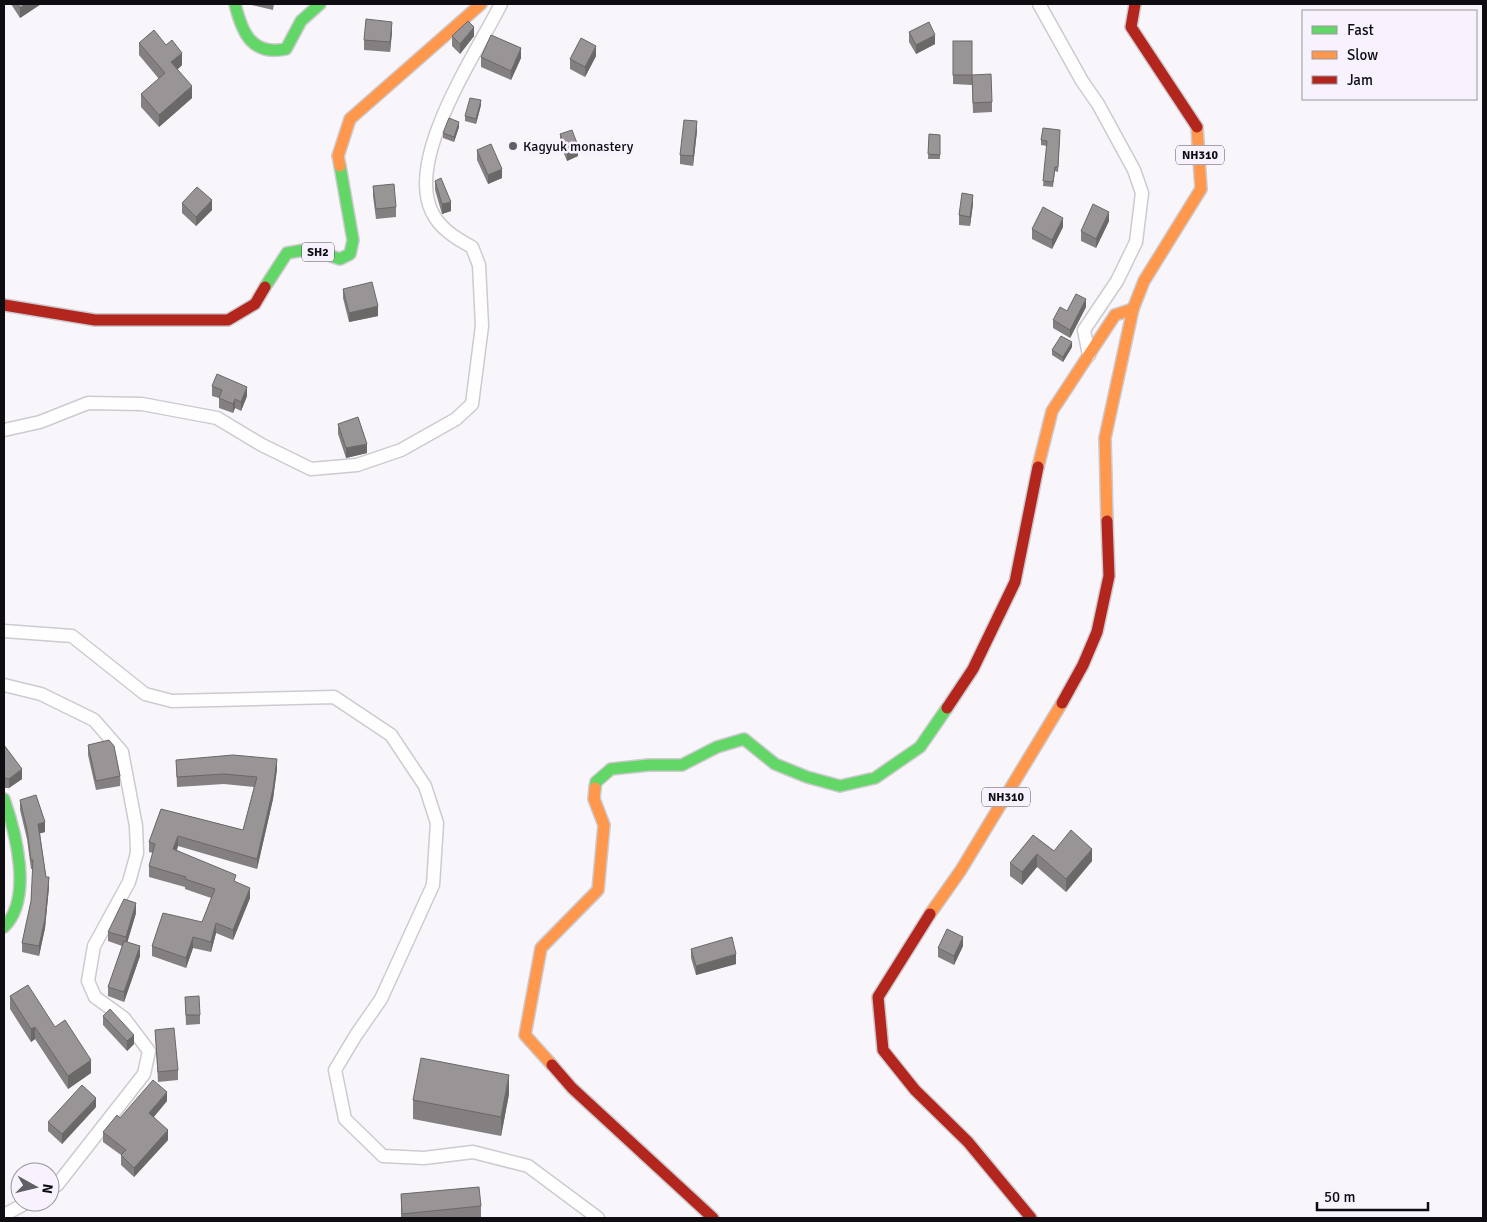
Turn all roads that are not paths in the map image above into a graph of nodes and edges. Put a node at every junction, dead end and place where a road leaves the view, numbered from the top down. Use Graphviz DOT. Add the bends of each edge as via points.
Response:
graph roads {
  1 [pos="235,4"];
  2 [pos="320,4"];
  3 [pos="481,4"];
  4 [pos="501,4"];
  5 [pos="1038,4"];
  6 [pos="1135,4"];
  7 [pos="4,305"];
  8 [pos="1133,309"];
  9 [pos="1089,354"];
  10 [pos="4,430"];
  11 [pos="4,632"];
  12 [pos="4,685"];
  13 [pos="4,799"];
  14 [pos="4,927"];
  15 [pos="60,1181"];
  16 [pos="598,1218"];
  17 [pos="713,1218"];
  18 [pos="1031,1218"];
  1 -- 2 [label="main road" via="239,23 259,49 274,53 286,48 301,21"];
  3 -- 7 [label="main road, SH2" via="350,120 338,156 353,240 350,254 340,259 310,249 288,254 255,304 228,320 95,320"];
  4 -- 10 [label="street" via="455,90 430,148 425,187 432,213 451,236 472,247 479,265 482,326 476,380 472,404 456,419 401,450 357,465 311,469 217,418 142,404 88,403 40,422"];
  5 -- 9 [label="street" via="1098,104 1134,170 1142,193 1136,242 1117,281 1084,330"];
  6 -- 8 [label="main road, NH310" via="1131,26 1198,128 1201,189 1144,281"];
  8 -- 9 [label="main road" via="1115,315"];
  8 -- 18 [label="main road, NH310" via="1105,438 1109,576 1097,632 1084,665 1051,723 878,997 883,1050 915,1090 968,1142"];
  9 -- 17 [label="main road" via="1052,411 1015,582 972,669 920,746 875,778 840,786 775,764 744,739 717,747 682,765 611,769 596,782 594,800 604,825 598,890 541,948 525,1035 572,1088"];
  11 -- 16 [label="street" via="72,636 145,694 162,699 334,697 391,735 425,786 437,823 433,885 381,999 335,1070 345,1119 383,1156 424,1158 473,1152 528,1166"];
  12 -- 15 [label="street" via="41,694 94,720 122,752 136,826 137,853 129,882 94,946 88,981 95,997 124,1018 149,1051 144,1074"];
  13 -- 14 [label="main road" via="19,866 14,917"];
}
